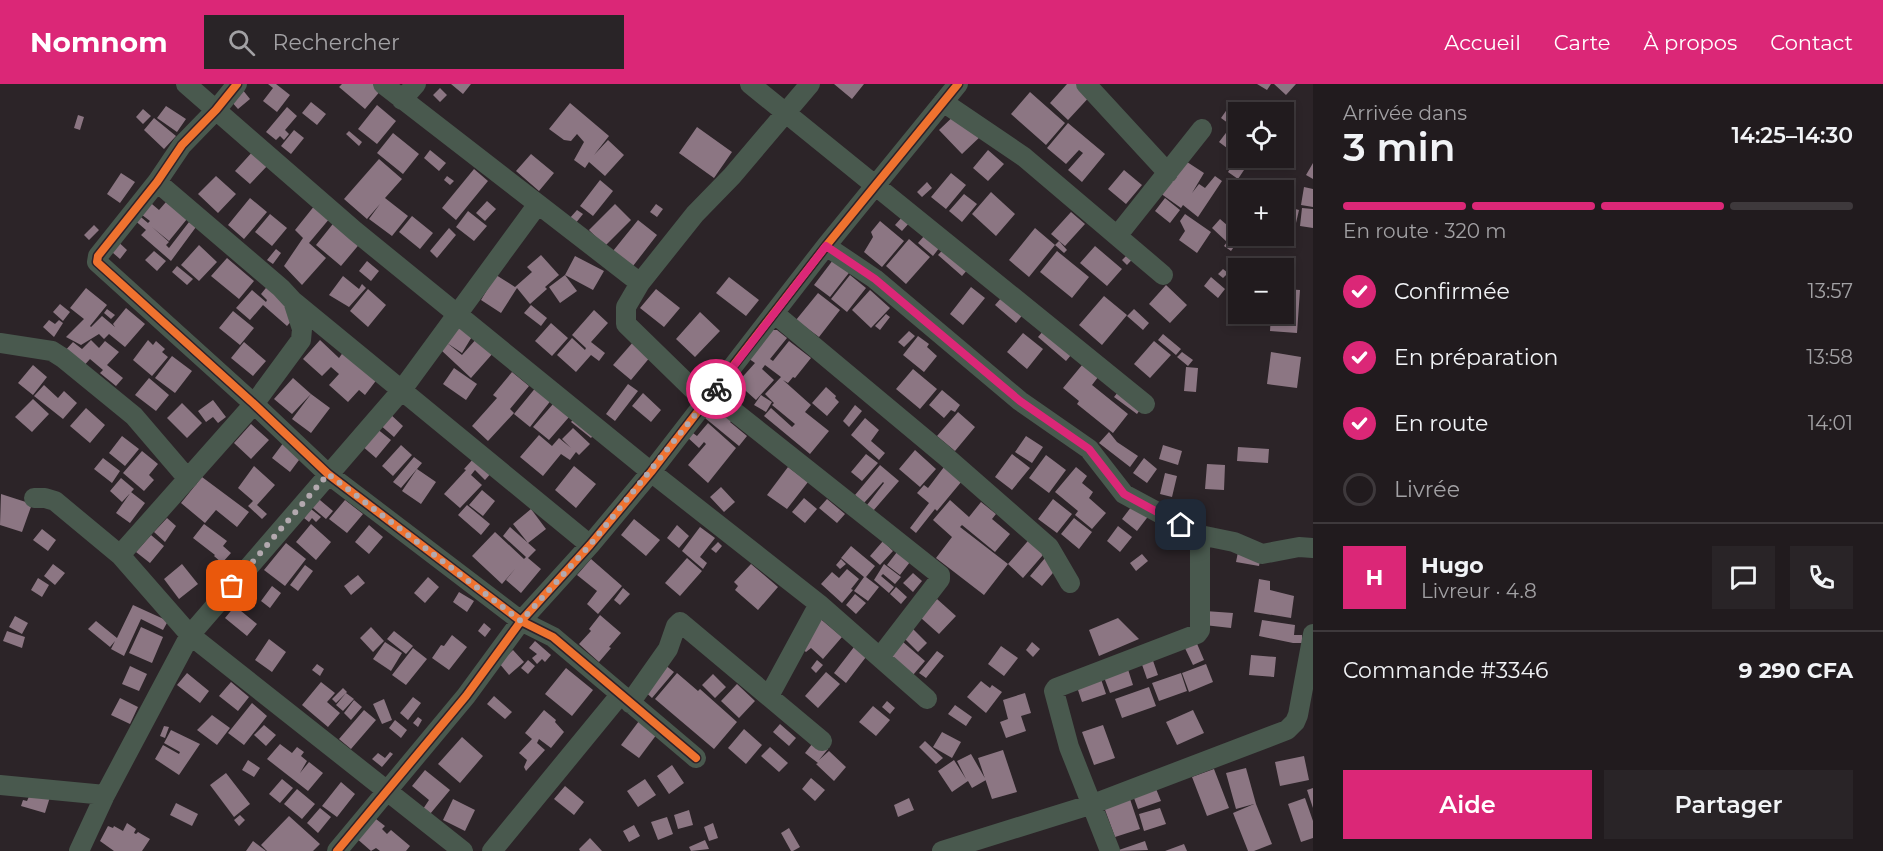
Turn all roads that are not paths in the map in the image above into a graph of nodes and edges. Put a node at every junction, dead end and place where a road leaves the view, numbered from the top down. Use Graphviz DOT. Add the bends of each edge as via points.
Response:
graph roads {
  1 [pos="186,84"];
  2 [pos="237,84"];
  3 [pos="382,84"];
  4 [pos="416,84"];
  5 [pos="750,84"];
  6 [pos="810,84"];
  7 [pos="958,84"];
  8 [pos="1086,84"];
  9 [pos="402,100"];
  10 [pos="943,102"];
  11 [pos="216,110"];
  12 [pos="787,112"];
  13 [pos="1202,129"];
  14 [pos="1168,173"];
  15 [pos="157,182"];
  16 [pos="875,186"];
  17 [pos="538,204"];
  18 [pos="1117,236"];
  19 [pos="826,246"];
  20 [pos="1163,275"];
  21 [pos="640,283"];
  22 [pos="293,301"];
  23 [pos="774,314"];
  24 [pos="458,315"];
  25 [pos="0,343"];
  26 [pos="401,391"];
  27 [pos="709,398"];
  28 [pos="254,404"];
  29 [pos="1145,404"];
  30 [pos="651,472"];
  31 [pos="328,474"];
  32 [pos="188,479"];
  33 [pos="34,498"];
  34 [pos="1200,535"];
  35 [pos="590,545"];
  36 [pos="1313,549"];
  37 [pos="120,555"];
  38 [pos="1070,583"];
  39 [pos="819,604"];
  40 [pos="521,621"];
  41 [pos="1313,634"];
  42 [pos="190,635"];
  43 [pos="880,657"];
  44 [pos="769,696"];
  45 [pos="625,699"];
  46 [pos="927,699"];
  47 [pos="822,741"];
  48 [pos="696,758"];
  49 [pos="0,785"];
  50 [pos="388,791"];
  51 [pos="105,795"];
  52 [pos="1093,804"];
  53 [pos="79,851"];
  54 [pos="337,851"];
  55 [pos="463,851"];
  56 [pos="492,851"];
  57 [pos="942,851"];
  58 [pos="1110,851"];
  1 -- 11 [label="street"];
  2 -- 11 [label="street"];
  3 -- 9 [label="street"];
  4 -- 9 [label="street"];
  5 -- 12 [label="street"];
  6 -- 12 [label="street"];
  7 -- 10 [label="street"];
  8 -- 14 [label="street"];
  9 -- 17 [label="street"];
  10 -- 16 [label="street"];
  10 -- 18 [label="street" via="1024,157"];
  11 -- 15 [label="street" via="182,145"];
  11 -- 24 [label="street"];
  12 -- 16 [label="street"];
  12 -- 21 [label="street" via="695,214"];
  13 -- 14 [label="street"];
  14 -- 18 [label="street"];
  15 -- 22 [label="street"];
  15 -- 28 [label="street" via="97,262"];
  16 -- 19 [label="street"];
  16 -- 29 [label="street"];
  17 -- 21 [label="street"];
  17 -- 24 [label="street"];
  18 -- 20 [label="street"];
  19 -- 23 [label="street"];
  19 -- 34 [label="street" via="875,279 1020,401 1089,449 1124,494"];
  21 -- 27 [label="street" via="626,307 626,324"];
  22 -- 26 [label="street"];
  22 -- 28 [label="street" via="302,329 301,340"];
  23 -- 27 [label="street"];
  23 -- 38 [label="street" via="1049,547"];
  24 -- 26 [label="street"];
  24 -- 30 [label="street"];
  25 -- 32 [label="street" via="52,351 63,358 134,416"];
  26 -- 31 [label="street"];
  26 -- 35 [label="street"];
  27 -- 30 [label="street"];
  27 -- 43 [label="street" via="940,575"];
  28 -- 31 [label="street"];
  28 -- 32 [label="street"];
  30 -- 35 [label="street"];
  30 -- 39 [label="street"];
  31 -- 40 [label="street"];
  31 -- 42 [label="street"];
  32 -- 37 [label="street"];
  33 -- 37 [label="street" via="55,501"];
  34 -- 36 [label="street" via="1234,542 1262,554 1299,547"];
  34 -- 52 [label="street" via="1197,634 1054,691 1069,747"];
  35 -- 40 [label="street"];
  37 -- 42 [label="street"];
  39 -- 43 [label="street"];
  39 -- 44 [label="street"];
  40 -- 45 [label="street" via="553,637"];
  40 -- 50 [label="street"];
  41 -- 52 [label="street" via="1298,715 1287,730"];
  42 -- 50 [label="street"];
  42 -- 51 [label="street"];
  43 -- 46 [label="street"];
  44 -- 45 [label="street" via="680,622 668,649"];
  44 -- 47 [label="street"];
  45 -- 48 [label="street"];
  45 -- 56 [label="street"];
  49 -- 51 [label="street"];
  50 -- 54 [label="street"];
  50 -- 55 [label="street"];
  51 -- 53 [label="street"];
  52 -- 57 [label="street"];
  52 -- 58 [label="street"];
}
